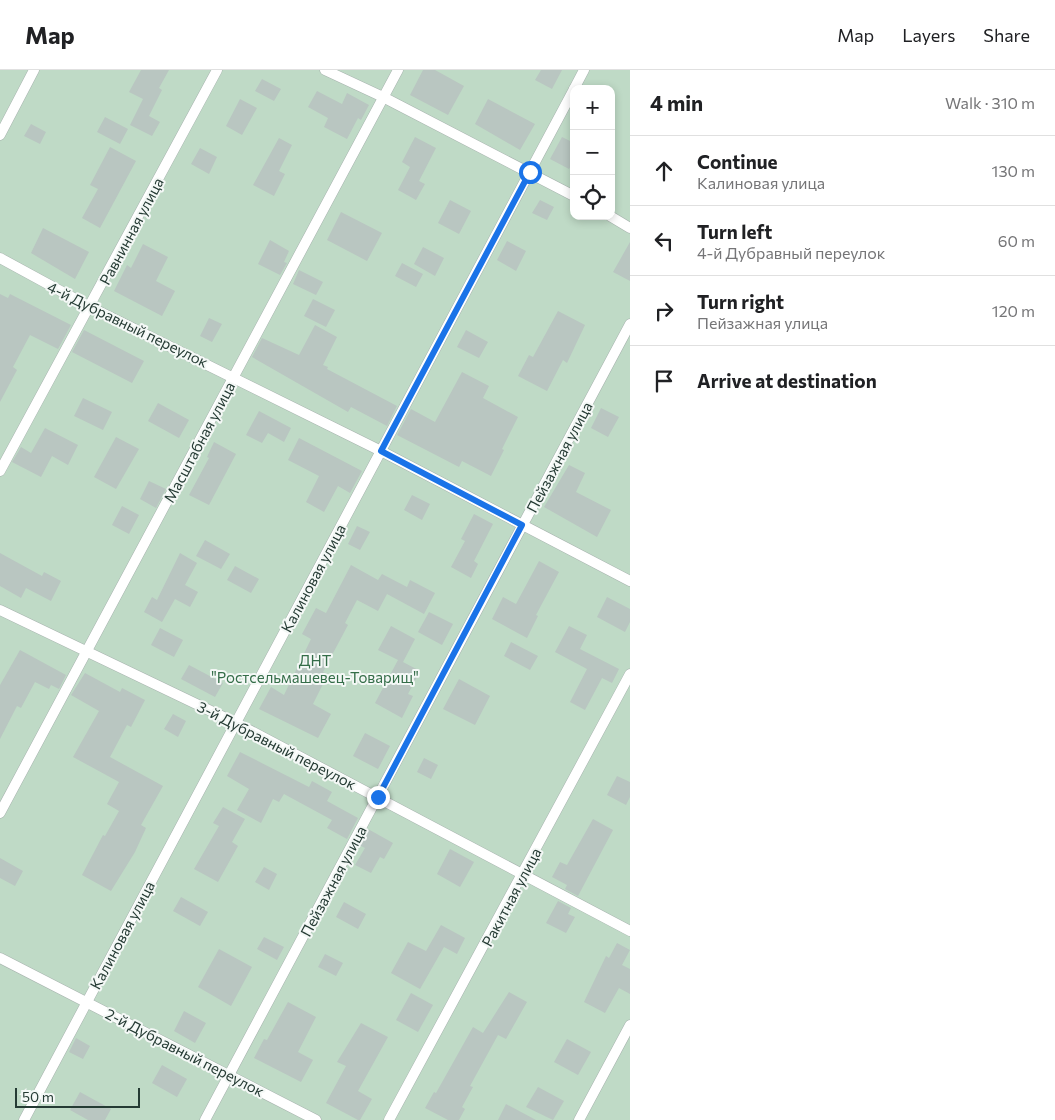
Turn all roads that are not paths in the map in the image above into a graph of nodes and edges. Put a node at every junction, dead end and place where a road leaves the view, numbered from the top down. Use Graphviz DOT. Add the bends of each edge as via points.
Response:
graph roads {
  1 [pos="34,70"];
  2 [pos="217,70"];
  3 [pos="325,70"];
  4 [pos="398,70"];
  5 [pos="584,70"];
  6 [pos="576,85"];
  7 [pos="383,97"];
  8 [pos="570,97"];
  9 [pos="0,135"];
  10 [pos="530,172"];
  11 [pos="570,194"];
  12 [pos="615,219"];
  13 [pos="630,228"];
  14 [pos="0,258"];
  15 [pos="90,307"];
  16 [pos="630,324"];
  17 [pos="234,376"];
  18 [pos="381,451"];
  19 [pos="0,471"];
  20 [pos="522,525"];
  21 [pos="630,581"];
  22 [pos="0,610"];
  23 [pos="87,650"];
  24 [pos="630,674"];
  25 [pos="236,723"];
  26 [pos="378,797"];
  27 [pos="0,814"];
  28 [pos="523,875"];
  29 [pos="630,931"];
  30 [pos="0,958"];
  31 [pos="87,1002"];
  32 [pos="630,1025"];
  33 [pos="229,1074"];
  34 [pos="24,1120"];
  35 [pos="205,1120"];
  36 [pos="316,1120"];
  37 [pos="389,1120"];
  38 [pos="579,1120"];
  1 -- 9 [label="lane"];
  2 -- 15 [label="lane, Равнинная улица"];
  3 -- 7 [label="lane"];
  4 -- 7 [label="lane, Масштабная улица"];
  5 -- 6 [label="lane, Калиновая улица"];
  7 -- 10 [label="lane"];
  7 -- 17 [label="lane, Масштабная улица"];
  8 -- 10 [label="lane, Калиновая улица"];
  10 -- 11 [label="lane"];
  10 -- 18 [label="lane, Калиновая улица"];
  12 -- 13 [label="lane"];
  14 -- 15 [label="lane, 4-й Дубравный переулок"];
  15 -- 17 [label="lane, 4-й Дубравный переулок"];
  15 -- 19 [label="lane, Равнинная улица"];
  16 -- 20 [label="lane, Пейзажная улица"];
  17 -- 18 [label="lane, 4-й Дубравный переулок"];
  17 -- 23 [label="lane, Масштабная улица"];
  18 -- 20 [label="lane, 4-й Дубравный переулок"];
  18 -- 25 [label="lane, Калиновая улица"];
  20 -- 21 [label="lane, 4-й Дубравный переулок"];
  20 -- 26 [label="lane, Пейзажная улица"];
  22 -- 23 [label="lane, 3-й Дубравный переулок"];
  23 -- 25 [label="lane, 3-й Дубравный переулок"];
  23 -- 27 [label="lane, Масштабная улица"];
  24 -- 28 [label="lane, Ракитная улица"];
  25 -- 26 [label="lane, 3-й Дубравный переулок"];
  25 -- 31 [label="lane, Калиновая улица"];
  26 -- 28 [label="lane, 3-й Дубравный переулок"];
  26 -- 33 [label="lane, Пейзажная улица"];
  28 -- 29 [label="lane, 3-й Дубравный переулок"];
  28 -- 37 [label="lane, Ракитная улица"];
  30 -- 31 [label="lane, 2-й Дубравный переулок"];
  31 -- 33 [label="lane, 2-й Дубравный переулок"];
  31 -- 34 [label="lane, Калиновая улица"];
  32 -- 38 [label="lane"];
  33 -- 35 [label="lane, Пейзажная улица"];
  33 -- 36 [label="lane, 2-й Дубравный переулок"];
}
